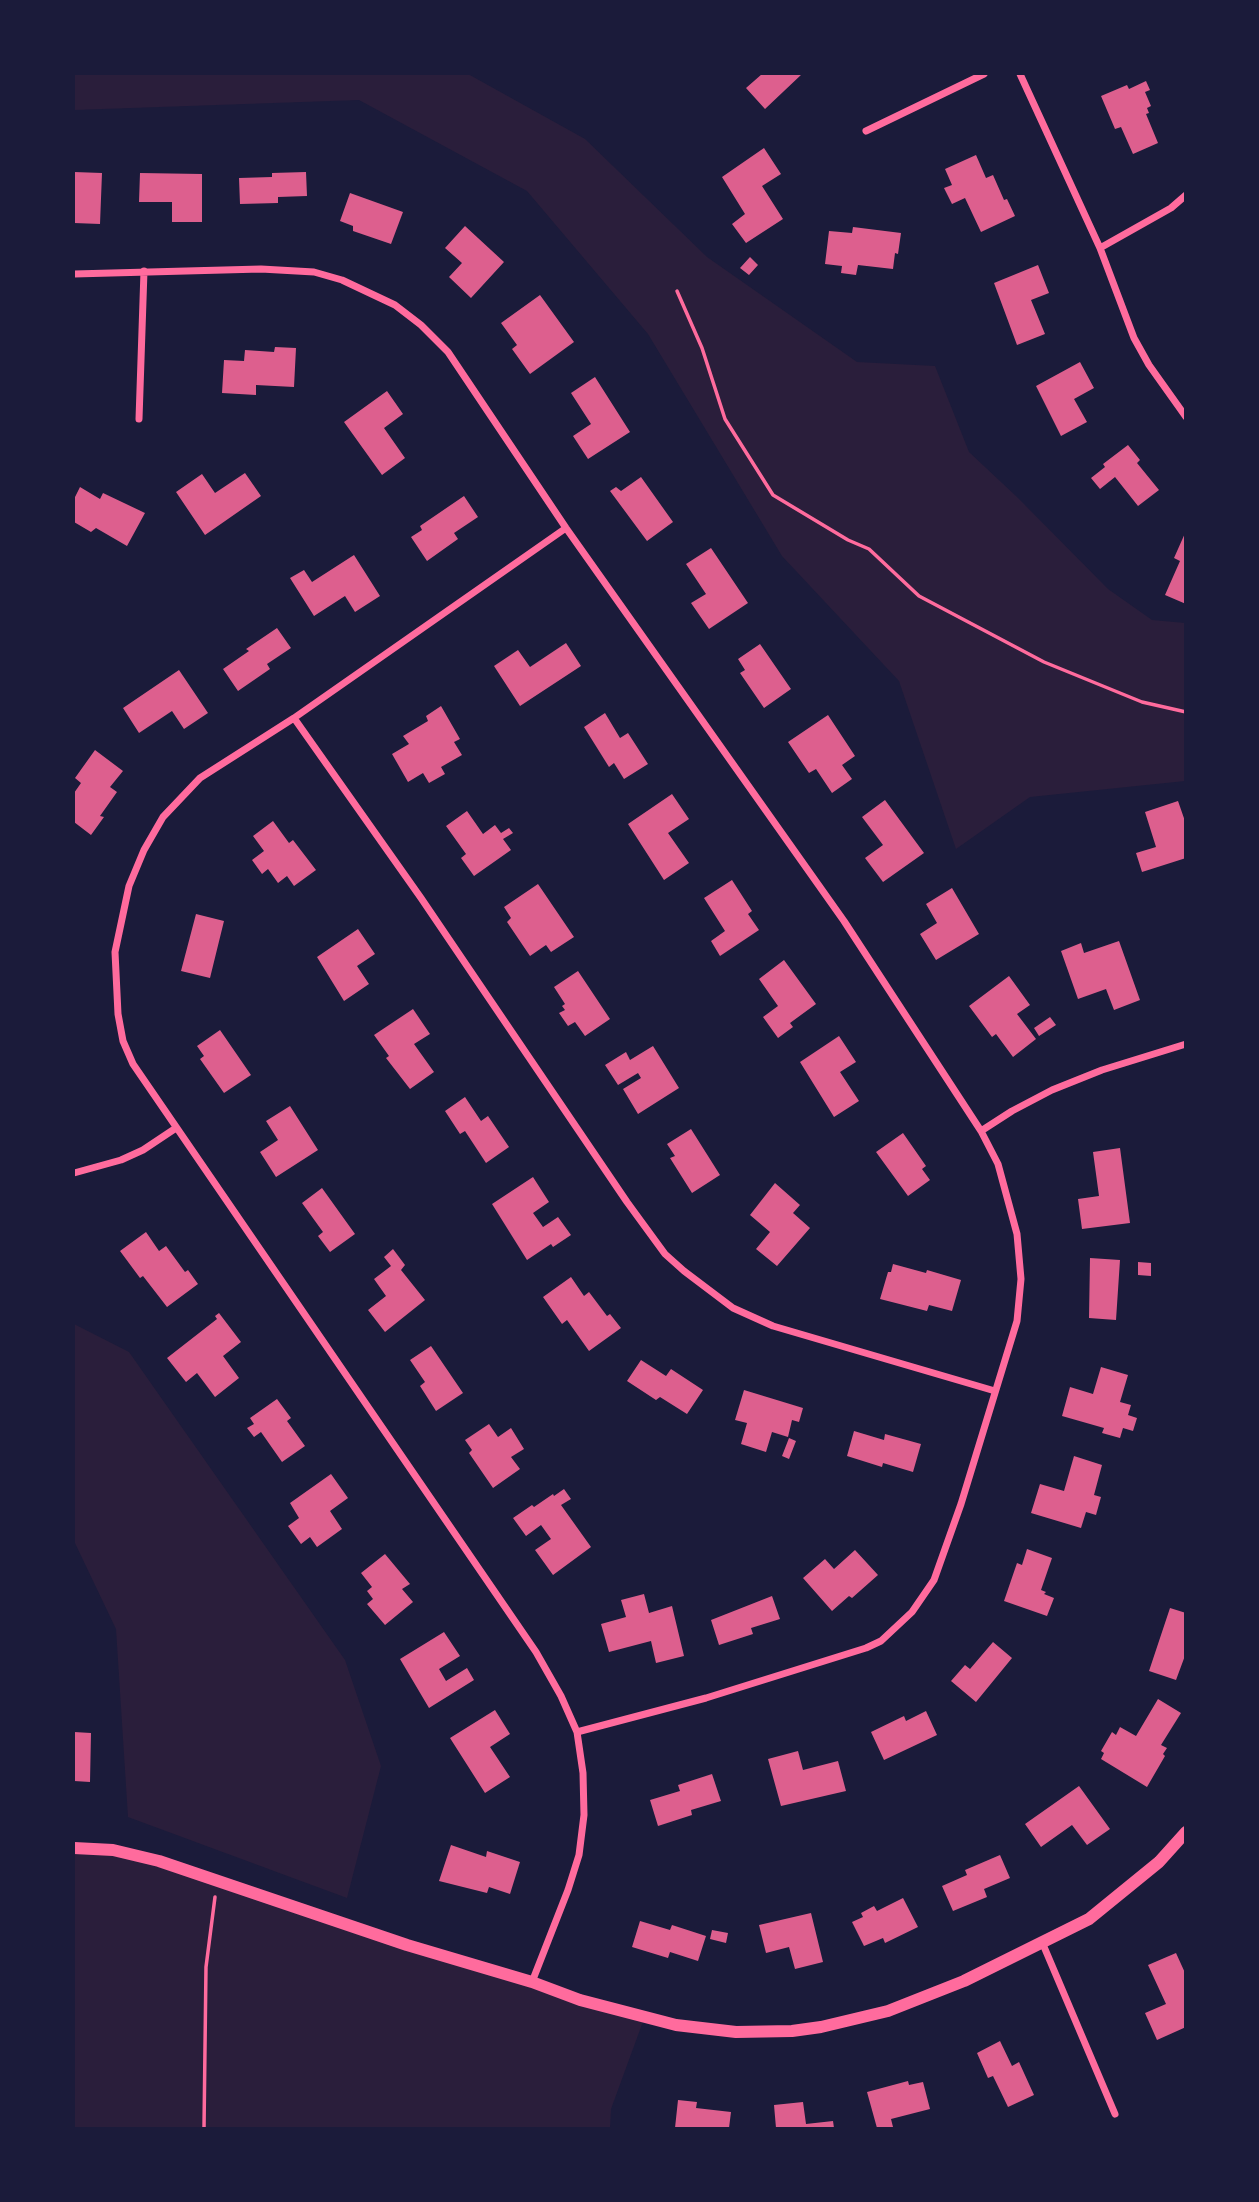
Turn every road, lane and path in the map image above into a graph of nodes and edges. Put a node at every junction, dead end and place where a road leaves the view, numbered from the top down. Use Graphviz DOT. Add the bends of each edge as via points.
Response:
graph roads {
  1 [pos="984,74"];
  2 [pos="1020,74"];
  3 [pos="866,131"];
  4 [pos="1185,195"];
  5 [pos="1100,248"];
  6 [pos="144,271"];
  7 [pos="74,274"];
  8 [pos="677,291"];
  9 [pos="1185,417"];
  10 [pos="139,419"];
  11 [pos="566,528"];
  12 [pos="1185,712"];
  13 [pos="294,718"];
  14 [pos="1185,1044"];
  15 [pos="176,1128"];
  16 [pos="981,1131"];
  17 [pos="74,1173"];
  18 [pos="995,1391"];
  19 [pos="577,1732"];
  20 [pos="1185,1832"];
  21 [pos="74,1848"];
  22 [pos="217,1880"];
  23 [pos="1042,1942"];
  24 [pos="532,1982"];
  25 [pos="1115,2113"];
  26 [pos="204,2129"];
  1 -- 3 [label="street"];
  2 -- 5 [label="street"];
  4 -- 5 [label="street" via="1171,208"];
  5 -- 9 [label="street" via="1134,338"];
  6 -- 7 [label="street"];
  6 -- 10 [label="street"];
  6 -- 11 [label="street" via="314,272 395,305 448,352"];
  8 -- 12 [label="path" via="725,419 774,495 869,549 919,596 1044,662 1142,702"];
  11 -- 13 [label="street"];
  11 -- 16 [label="street" via="845,921"];
  13 -- 15 [label="street" via="200,778 175,802 144,850 129,887 115,952 123,1041"];
  13 -- 18 [label="street" via="627,1202 674,1263 733,1308 773,1326"];
  14 -- 16 [label="street" via="1052,1090"];
  15 -- 17 [label="street" via="121,1160"];
  15 -- 19 [label="street" via="536,1652"];
  16 -- 18 [label="street" via="1007,1191 1021,1279 1017,1321"];
  18 -- 19 [label="street" via="934,1580 897,1629 866,1648"];
  19 -- 24 [label="street" via="584,1815 579,1855"];
  20 -- 23 [label="street" via="1159,1862 1089,1919"];
  21 -- 22 [label="street" via="113,1850"];
  22 -- 24 [label="street"];
  22 -- 26 [label="path" via="206,1967"];
  23 -- 24 [label="street" via="921,2000 792,2031 736,2032 676,2025 580,2000"];
  23 -- 25 [label="street"];
}
